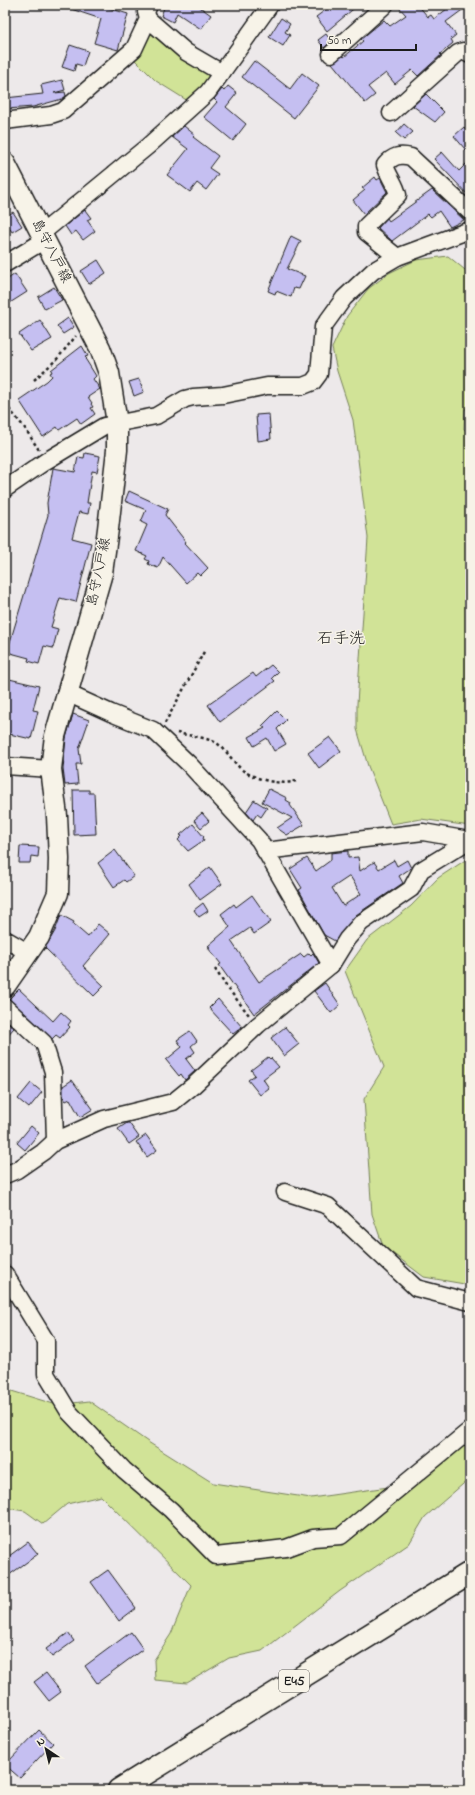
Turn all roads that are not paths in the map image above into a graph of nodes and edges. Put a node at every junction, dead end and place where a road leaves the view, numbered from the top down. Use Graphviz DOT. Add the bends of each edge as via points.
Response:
graph roads {
  1 [pos="270,5"];
  2 [pos="385,5"];
  3 [pos="149,12"];
  4 [pos="331,54"];
  5 [pos="470,54"];
  6 [pos="222,73"];
  7 [pos="391,113"];
  8 [pos="5,121"];
  9 [pos="5,163"];
  10 [pos="470,212"];
  11 [pos="470,230"];
  12 [pos="43,236"];
  13 [pos="397,257"];
  14 [pos="5,264"];
  15 [pos="117,423"];
  16 [pos="5,489"];
  17 [pos="67,693"];
  18 [pos="5,766"];
  19 [pos="51,769"];
  20 [pos="470,840"];
  21 [pos="265,850"];
  22 [pos="5,939"];
  23 [pos="29,953"];
  24 [pos="331,965"];
  25 [pos="5,986"];
  26 [pos="5,1007"];
  27 [pos="55,1141"];
  28 [pos="5,1175"];
  29 [pos="285,1192"];
  30 [pos="5,1274"];
  31 [pos="470,1302"];
  32 [pos="470,1430"];
  33 [pos="470,1573"];
  34 [pos="119,1790"];
  1 -- 6 [label="street"];
  2 -- 4 [label="street"];
  3 -- 6 [label="street" via="186,52"];
  3 -- 8 [label="street" via="134,49 63,110 51,115"];
  5 -- 7 [label="street" via="463,51 458,53"];
  6 -- 12 [label="street" via="208,92"];
  9 -- 12 [label="main road, 島守八戸線"];
  10 -- 13 [label="street" via="411,158 402,155 392,158 385,165 398,195 366,226 366,232"];
  11 -- 13 [label="street"];
  12 -- 14 [label="street"];
  12 -- 15 [label="main road, 島守八戸線" via="100,348 109,373"];
  13 -- 15 [label="street" via="373,271 344,298 323,327 319,374 313,382 303,386 267,386 224,395 194,397 185,399 156,416"];
  15 -- 16 [label="street" via="104,426"];
  15 -- 17 [label="main road, 島守八戸線" via="117,450 102,573"];
  17 -- 19 [label="main road, 島守八戸線" via="55,736"];
  17 -- 21 [label="street" via="159,732 259,840"];
  18 -- 19 [label="street"];
  19 -- 23 [label="main road, 島守八戸線" via="57,816 58,893 39,937"];
  20 -- 21 [label="street" via="422,832"];
  20 -- 24 [label="street" via="422,870 411,889 361,923 347,939"];
  21 -- 24 [label="street"];
  22 -- 23 [label="street"];
  23 -- 25 [label="main road, 島守八戸線"];
  24 -- 27 [label="street" via="258,1025 173,1102 104,1119"];
  26 -- 27 [label="street" via="44,1043 53,1072"];
  27 -- 28 [label="street" via="17,1170"];
  29 -- 31 [label="street" via="328,1206 416,1288"];
  30 -- 32 [label="street" via="46,1341 46,1374 69,1412 124,1470 171,1510 216,1556 286,1548 313,1538 341,1536"];
  33 -- 34 [label="highway, E45"];
}
